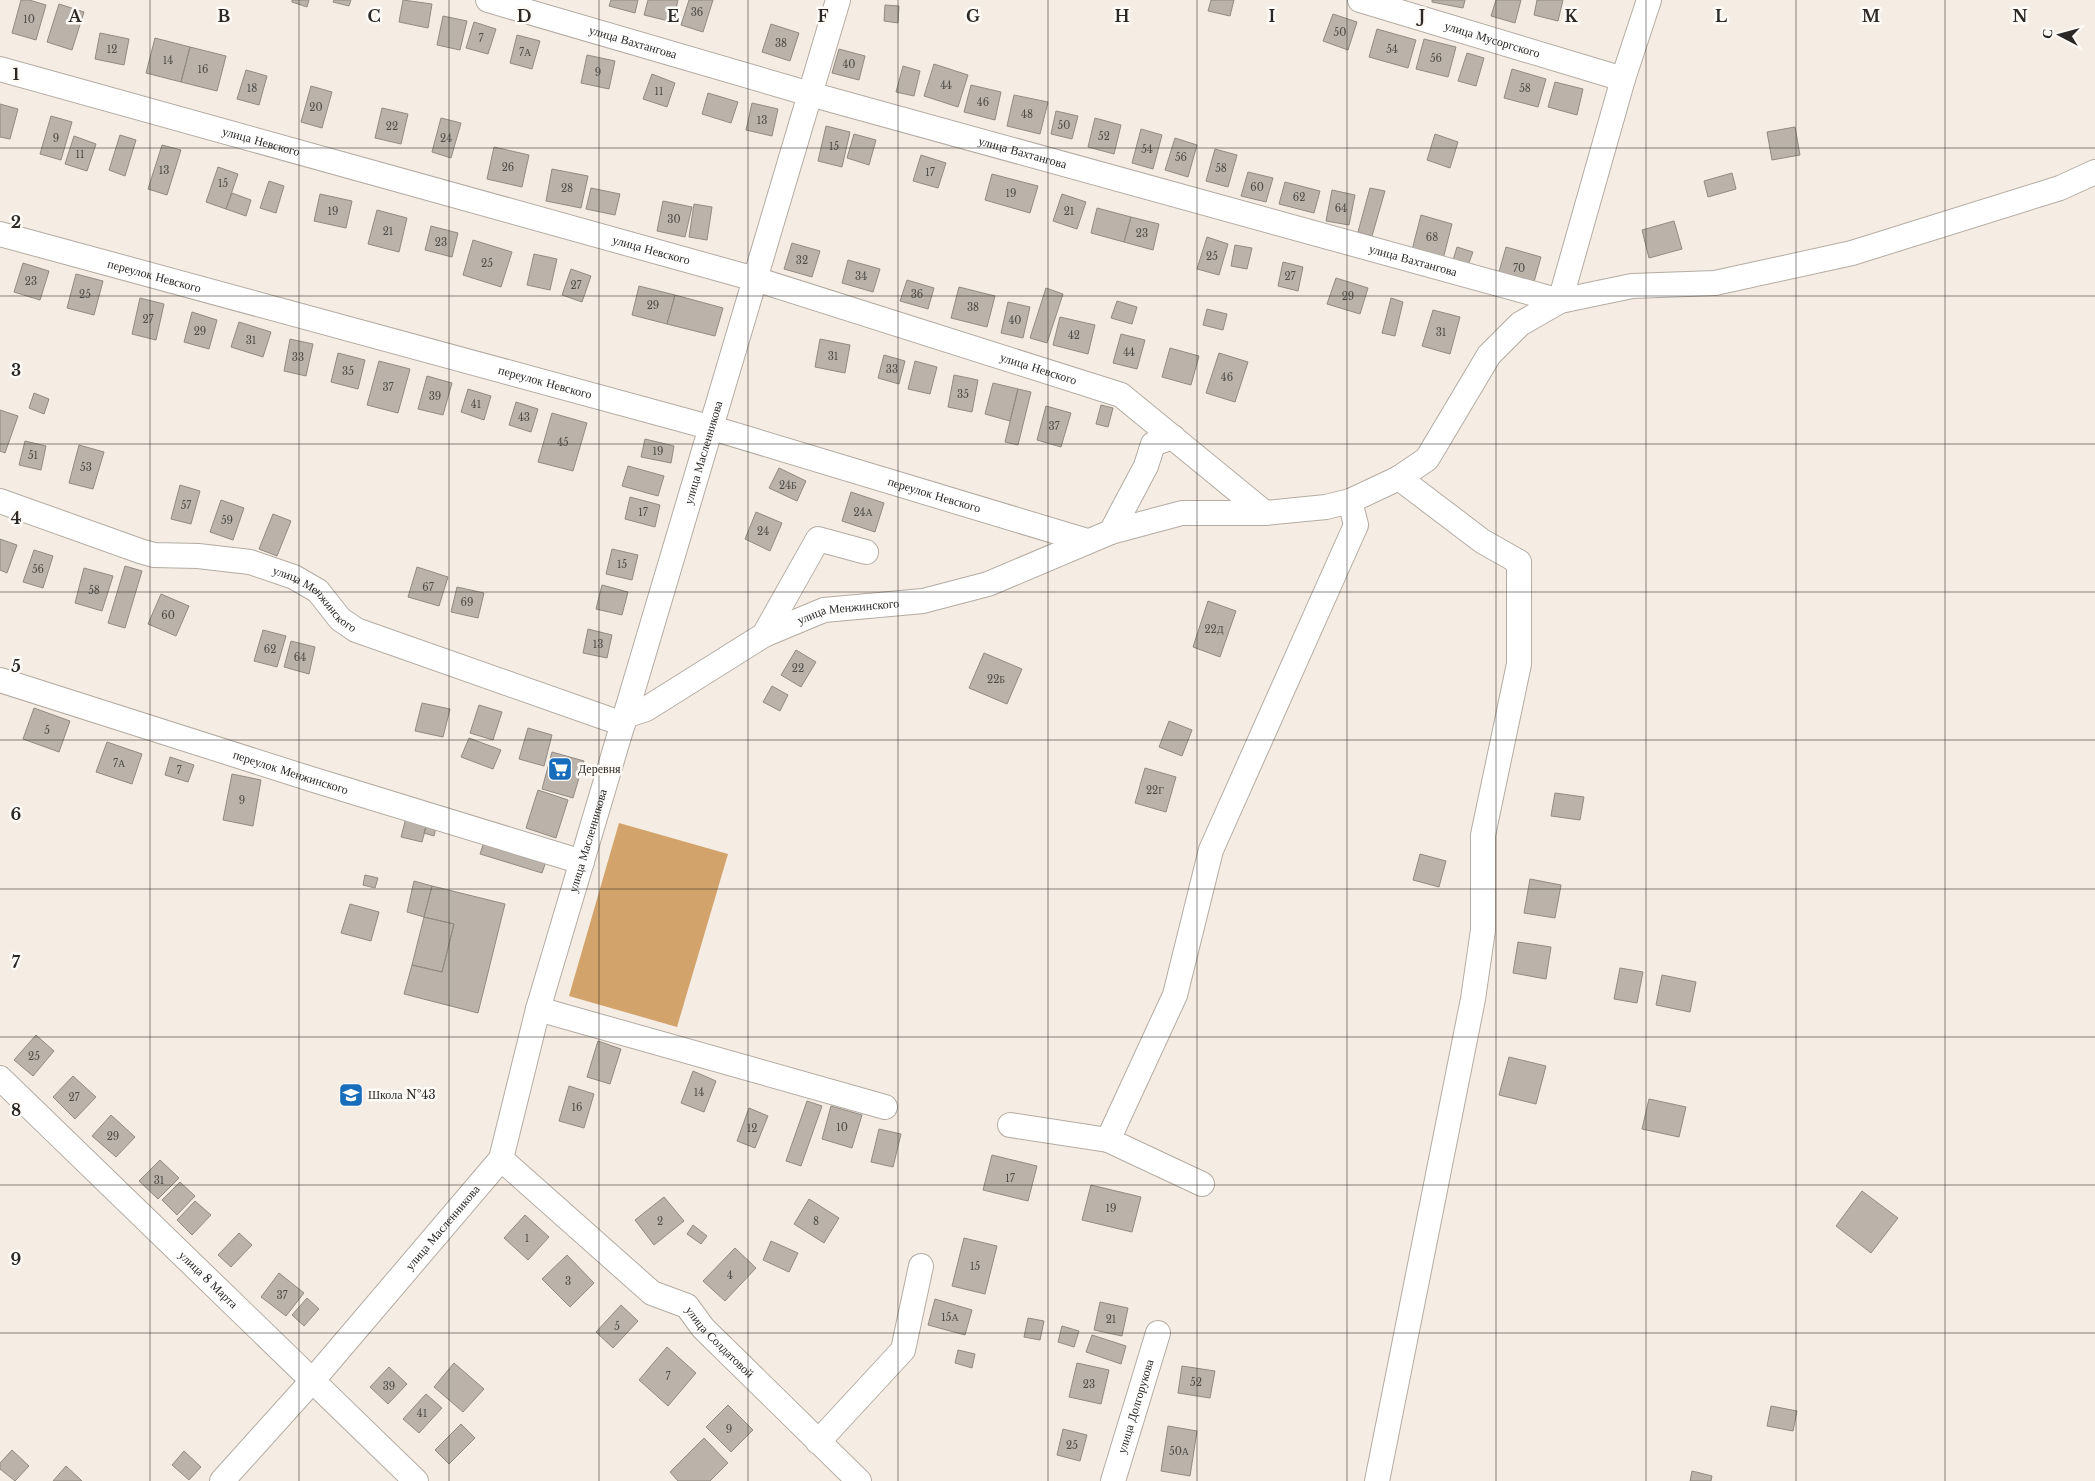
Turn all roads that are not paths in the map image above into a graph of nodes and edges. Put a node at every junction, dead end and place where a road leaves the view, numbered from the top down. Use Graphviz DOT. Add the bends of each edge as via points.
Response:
graph roads {
  1 [pos="488,0"];
  2 [pos="838,0"];
  3 [pos="1360,0"];
  4 [pos="1649,0"];
  5 [pos="0,69"];
  6 [pos="1623,79"];
  7 [pos="810,94"];
  8 [pos="2095,172"];
  9 [pos="0,234"];
  10 [pos="755,280"];
  11 [pos="1560,301"];
  12 [pos="710,427"];
  13 [pos="1173,437"];
  14 [pos="1400,478"];
  15 [pos="0,501"];
  16 [pos="1350,501"];
  17 [pos="1265,513"];
  18 [pos="1111,532"];
  19 [pos="1087,541"];
  20 [pos="866,552"];
  21 [pos="764,635"];
  22 [pos="0,680"];
  23 [pos="624,720"];
  24 [pos="582,862"];
  25 [pos="538,1009"];
  26 [pos="0,1078"];
  27 [pos="885,1107"];
  28 [pos="1010,1125"];
  29 [pos="1108,1140"];
  30 [pos="501,1159"];
  31 [pos="1202,1184"];
  32 [pos="921,1266"];
  33 [pos="1158,1333"];
  34 [pos="313,1380"];
  35 [pos="818,1442"];
  36 [pos="222,1481"];
  37 [pos="416,1481"];
  38 [pos="859,1481"];
  39 [pos="1113,1481"];
  40 [pos="1377,1481"];
  1 -- 7 [label="street, улица Вахтангова"];
  2 -- 7 [label="street, улица Масленникова"];
  3 -- 6 [label="street, улица Мусоргского"];
  4 -- 6 [label="street"];
  5 -- 10 [label="street, улица Невского"];
  6 -- 11 [label="street"];
  7 -- 10 [label="street, улица Масленникова"];
  7 -- 11 [label="street, улица Вахтангова"];
  8 -- 11 [label="street" via="2060,188 1852,253 1715,283 1632,286"];
  9 -- 12 [label="street, переулок Невского"];
  10 -- 12 [label="street, улица Масленникова"];
  10 -- 13 [label="street, улица Невского" via="1122,395"];
  11 -- 14 [label="street, улица Менжинского" via="1520,324 1489,354 1427,459"];
  12 -- 19 [label="street, переулок Невского"];
  12 -- 23 [label="street, улица Масленникова"];
  13 -- 17 [label="street, улица Невского"];
  13 -- 18 [label="street" via="1153,444 1146,466"];
  14 -- 16 [label="street, улица Менжинского"];
  14 -- 40 [label="street" via="1482,541 1519,562 1519,664 1483,835 1482,930 1473,999"];
  15 -- 23 [label="street, улица Менжинского" via="154,555 250,562 294,577 318,591 340,619 356,630"];
  16 -- 17 [label="street, улица Менжинского" via="1326,507"];
  16 -- 29 [label="street" via="1356,525 1211,850 1175,995"];
  17 -- 18 [label="street, улица Менжинского" via="1182,513"];
  18 -- 19 [label="street, улица Менжинского"];
  19 -- 21 [label="street, улица Менжинского" via="988,584 923,601 824,610"];
  20 -- 21 [label="street" via="818,539"];
  21 -- 23 [label="street, улица Менжинского"];
  22 -- 24 [label="street, переулок Менжинского"];
  23 -- 24 [label="street, улица Масленникова"];
  24 -- 25 [label="street, улица Масленникова"];
  25 -- 27 [label="street"];
  25 -- 30 [label="street, улица Масленникова"];
  26 -- 34 [label="street, улица 8 Марта"];
  28 -- 29 [label="street"];
  29 -- 31 [label="street"];
  30 -- 34 [label="street, улица Масленникова"];
  30 -- 35 [label="street, улица Солдатовой" via="652,1293 687,1306 703,1328"];
  32 -- 35 [label="street" via="903,1350"];
  33 -- 39 [label="street, улица Долгорукова"];
  34 -- 36 [label="street, улица Масленникова"];
  34 -- 37 [label="street, улица 8 Марта"];
  35 -- 38 [label="street, улица Солдатовой"];
}
